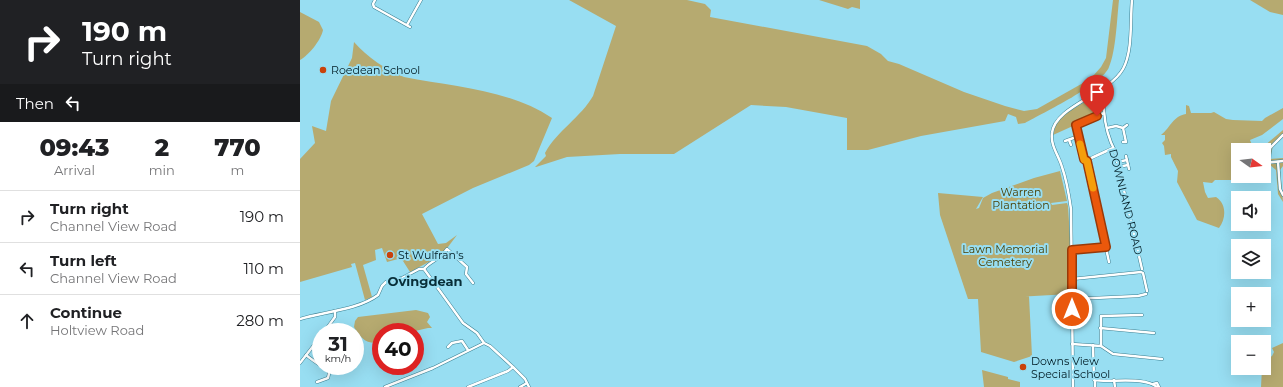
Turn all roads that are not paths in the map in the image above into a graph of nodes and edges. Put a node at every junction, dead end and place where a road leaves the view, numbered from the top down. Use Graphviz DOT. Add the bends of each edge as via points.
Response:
graph roads {
  1 [pos="375,0"];
  2 [pos="421,0"];
  3 [pos="1132,0"];
  4 [pos="407,25"];
  5 [pos="410,27"];
  6 [pos="1102,89"];
  7 [pos="1104,113"];
  8 [pos="1127,125"];
  9 [pos="1107,128"];
  10 [pos="1123,128"];
  11 [pos="1283,135"];
  12 [pos="1079,136"];
  13 [pos="1069,140"];
  14 [pos="1065,141"];
  15 [pos="1126,142"];
  16 [pos="1070,144"];
  17 [pos="1271,147"];
  18 [pos="1113,148"];
  19 [pos="1126,156"];
  20 [pos="1087,160"];
  21 [pos="1127,160"];
  22 [pos="1283,161"];
  23 [pos="1117,162"];
  24 [pos="1278,162"];
  25 [pos="1271,163"];
  26 [pos="1128,165"];
  27 [pos="1118,167"];
  28 [pos="1129,169"];
  29 [pos="1283,195"];
  30 [pos="1106,247"];
  31 [pos="1072,250"];
  32 [pos="1109,262"];
  33 [pos="424,269"];
  34 [pos="1142,270"];
  35 [pos="1072,279"];
  36 [pos="473,283"];
  37 [pos="1072,299"];
  38 [pos="335,311"];
  39 [pos="1142,315"];
  40 [pos="300,319"];
  41 [pos="331,323"];
  42 [pos="1100,328"];
  43 [pos="1154,333"];
  44 [pos="484,343"];
  45 [pos="1072,344"];
  46 [pos="448,346"];
  47 [pos="1093,346"];
  48 [pos="1101,346"];
  49 [pos="312,347"];
  50 [pos="468,350"];
  51 [pos="306,355"];
  52 [pos="312,359"];
  53 [pos="1162,360"];
  54 [pos="300,363"];
  55 [pos="512,367"];
  56 [pos="328,375"];
  57 [pos="1114,380"];
  58 [pos="1095,381"];
  59 [pos="318,382"];
  60 [pos="527,384"];
  61 [pos="385,387"];
  62 [pos="468,387"];
  63 [pos="520,387"];
  64 [pos="529,387"];
  65 [pos="1073,387"];
  66 [pos="1095,387"];
  67 [pos="1115,387"];
  68 [pos="1158,387"];
  1 -- 4 [label="street" via="373,4 377,9"];
  2 -- 4 [label="street"];
  3 -- 6 [label="street" via="1128,58 1118,76"];
  4 -- 5 [label="street"];
  6 -- 7 [label="street, DOWNLAND ROAD"];
  6 -- 31 [label="street" via="1062,115 1054,124 1052,132 1052,142 1069,194"];
  7 -- 9 [label="street, DOWNLAND ROAD"];
  7 -- 12 [label="street" via="1077,125"];
  8 -- 10 [label="street"];
  9 -- 10 [label="street"];
  9 -- 18 [label="street, DOWNLAND ROAD"];
  10 -- 15 [label="street"];
  11 -- 17 [label="street"];
  12 -- 13 [label="street"];
  12 -- 20 [label="street" via="1084,160"];
  13 -- 14 [label="street"];
  13 -- 16 [label="street"];
  18 -- 20 [label="street"];
  18 -- 23 [label="street, DOWNLAND ROAD"];
  19 -- 21 [label="street"];
  20 -- 30 [label="street"];
  21 -- 23 [label="street"];
  21 -- 26 [label="street"];
  22 -- 24 [label="street"];
  23 -- 27 [label="street, DOWNLAND ROAD"];
  24 -- 25 [label="street"];
  24 -- 29 [label="street" via="1280,189"];
  26 -- 27 [label="street"];
  26 -- 28 [label="street"];
  27 -- 34 [label="street, DOWNLAND ROAD"];
  30 -- 31 [label="street"];
  30 -- 32 [label="street"];
  31 -- 35 [label="street"];
  33 -- 36 [label="street" via="442,257 448,249 467,267 466,274"];
  33 -- 38 [label="street" via="384,282 376,297"];
  33 -- 44 [label="street" via="461,321 477,333"];
  34 -- 35 [label="street"];
  34 -- 37 [label="street, DOWNLAND ROAD" via="1146,293 1138,296"];
  35 -- 37 [label="street"];
  37 -- 45 [label="street"];
  38 -- 40 [label="street"];
  38 -- 41 [label="street" via="336,317"];
  39 -- 42 [label="street" via="1101,316"];
  42 -- 43 [label="street"];
  42 -- 48 [label="street"];
  44 -- 50 [label="street"];
  44 -- 55 [label="street"];
  45 -- 47 [label="street"];
  45 -- 65 [label="street"];
  46 -- 50 [label="street" via="452,342 463,342"];
  47 -- 48 [label="street"];
  47 -- 58 [label="street"];
  48 -- 53 [label="street" via="1113,354"];
  49 -- 51 [label="street"];
  50 -- 61 [label="street" via="431,369"];
  51 -- 52 [label="street"];
  51 -- 54 [label="street"];
  55 -- 60 [label="street"];
  55 -- 62 [label="street"];
  56 -- 59 [label="street"];
  57 -- 58 [label="street"];
  57 -- 67 [label="street"];
  57 -- 68 [label="street" via="1152,384"];
  58 -- 66 [label="street"];
  60 -- 63 [label="street"];
  60 -- 64 [label="street"];
}
